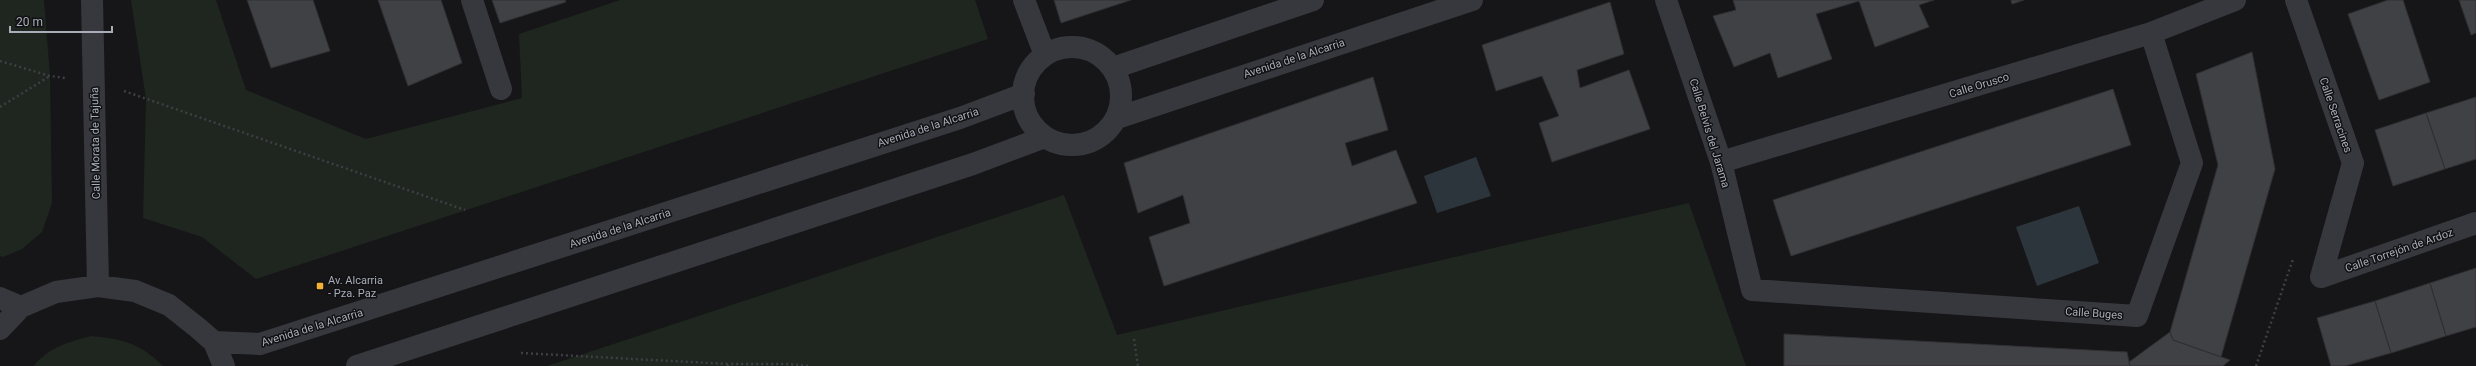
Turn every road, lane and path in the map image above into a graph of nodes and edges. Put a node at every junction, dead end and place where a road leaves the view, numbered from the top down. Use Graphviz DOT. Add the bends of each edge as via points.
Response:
graph roads {
  1 [pos="92,0"];
  2 [pos="472,0"];
  3 [pos="1024,0"];
  4 [pos="1313,0"];
  5 [pos="1472,0"];
  6 [pos="1666,0"];
  7 [pos="2235,0"];
  8 [pos="2296,0"];
  9 [pos="2151,33"];
  10 [pos="1045,55"];
  11 [pos="0,61"];
  12 [pos="1113,68"];
  13 [pos="50,76"];
  14 [pos="94,81"];
  15 [pos="501,89"];
  16 [pos="1024,94"];
  17 [pos="0,107"];
  18 [pos="1117,118"];
  19 [pos="1045,137"];
  20 [pos="1721,162"];
  21 [pos="465,210"];
  22 [pos="2476,223"];
  23 [pos="2293,259"];
  24 [pos="2321,277"];
  25 [pos="98,286"];
  26 [pos="1752,290"];
  27 [pos="0,298"];
  28 [pos="21,306"];
  29 [pos="0,329"];
  30 [pos="1134,339"];
  31 [pos="214,342"];
  32 [pos="521,353"];
  33 [pos="728,365"];
  34 [pos="224,366"];
  35 [pos="357,366"];
  36 [pos="810,366"];
  37 [pos="1138,366"];
  38 [pos="2256,366"];
  1 -- 14 [label="street, Calle Morata de Tajuña"];
  2 -- 15 [label="street"];
  3 -- 10 [label="street"];
  4 -- 12 [label="street"];
  5 -- 18 [label="street, Avenida de la Alcarria"];
  6 -- 20 [label="street, Calle Belvis del Jarama"];
  7 -- 9 [label="street, Calle Orusco"];
  8 -- 24 [label="street, Calle Serracines" via="2353,162"];
  9 -- 20 [label="street, Calle Orusco"];
  9 -- 26 [label="street, Calle Buges" via="2192,164 2137,316"];
  10 -- 12 [label="street" via="1069,47 1082,48 1094,51"];
  10 -- 16 [label="street" via="1027,76"];
  11 -- 13 [label="path"];
  12 -- 18 [label="street" via="1122,92"];
  13 -- 14 [label="path"];
  13 -- 17 [label="path"];
  14 -- 21 [label="path"];
  14 -- 25 [label="street, Calle Morata de Tajuña"];
  16 -- 19 [label="street" via="1029,118"];
  16 -- 31 [label="street, Avenida de la Alcarria" via="953,120 260,344"];
  18 -- 19 [label="street, Avenida de la Alcarria" via="1101,136 1079,145 1056,142"];
  19 -- 35 [label="street" via="974,164"];
  20 -- 26 [label="street, Calle Belvis del Jarama"];
  22 -- 24 [label="street, Calle Torrejón de Ardoz"];
  23 -- 38 [label="path"];
  25 -- 28 [label="street" via="56,292"];
  25 -- 31 [label="street" via="135,290 169,305"];
  27 -- 28 [label="street"];
  28 -- 29 [label="street"];
  30 -- 37 [label="path"];
  31 -- 34 [label="street"];
  32 -- 33 [label="path"];
  33 -- 36 [label="path"];
}
